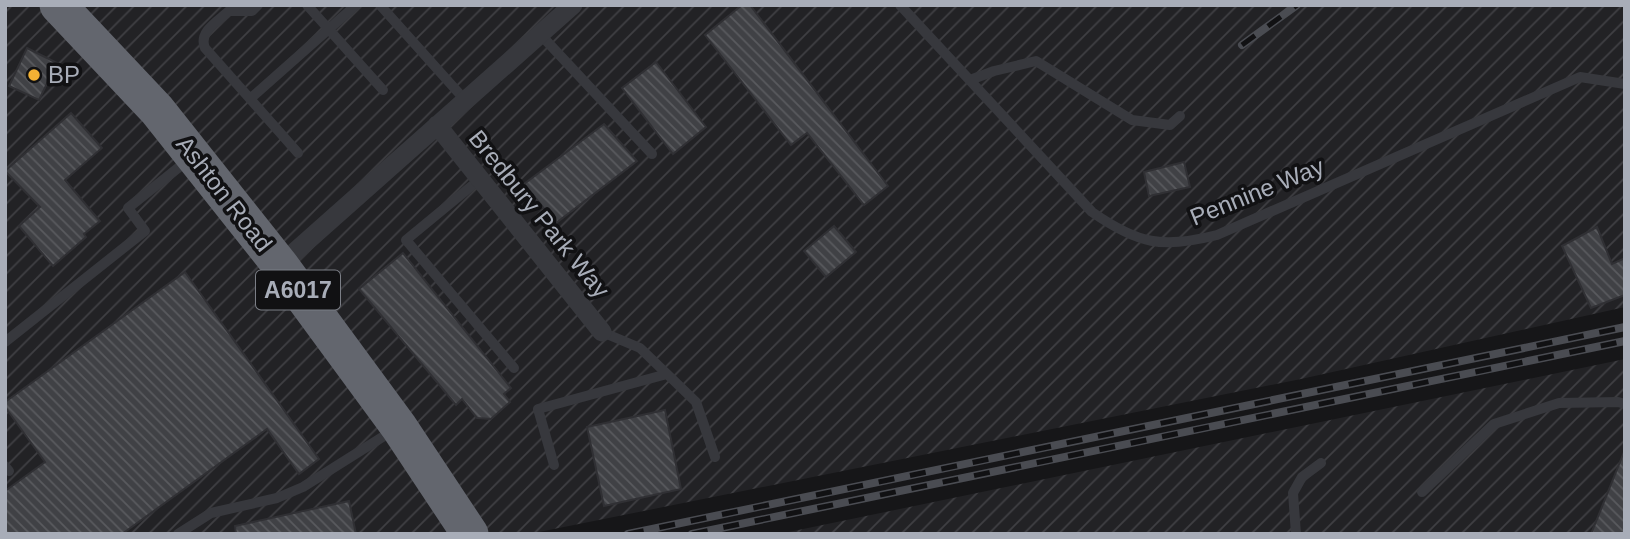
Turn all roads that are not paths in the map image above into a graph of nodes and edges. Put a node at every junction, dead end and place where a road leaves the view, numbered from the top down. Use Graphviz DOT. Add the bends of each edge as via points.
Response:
graph roads {
  1 [pos="58,5"];
  2 [pos="258,5"];
  3 [pos="307,5"];
  4 [pos="356,5"];
  5 [pos="380,5"];
  6 [pos="573,5"];
  7 [pos="900,5"];
  8 [pos="329,29"];
  9 [pos="540,34"];
  10 [pos="970,80"];
  11 [pos="1625,83"];
  12 [pos="383,90"];
  13 [pos="251,98"];
  14 [pos="465,100"];
  15 [pos="1180,116"];
  16 [pos="437,125"];
  17 [pos="298,153"];
  18 [pos="652,154"];
  19 [pos="194,156"];
  20 [pos="480,179"];
  21 [pos="280,265"];
  22 [pos="603,332"];
  23 [pos="5,342"];
  24 [pos="514,368"];
  25 [pos="667,374"];
  26 [pos="1625,404"];
  27 [pos="398,427"];
  28 [pos="715,457"];
  29 [pos="1321,463"];
  30 [pos="554,465"];
  31 [pos="1422,492"];
  32 [pos="178,534"];
  33 [pos="470,534"];
  34 [pos="1296,534"];
  1 -- 19 [label="highway, Ashton Road / A6017"];
  2 -- 13 [label="lane" via="252,11 229,11 202,41"];
  3 -- 8 [label="lane"];
  4 -- 8 [label="lane"];
  5 -- 14 [label="lane"];
  6 -- 9 [label="street, Bredbury Park Way"];
  7 -- 10 [label="lane, Pennine Way"];
  8 -- 12 [label="lane"];
  8 -- 13 [label="lane"];
  9 -- 14 [label="street, Bredbury Park Way"];
  9 -- 18 [label="lane"];
  10 -- 11 [label="lane, Pennine Way" via="1092,212 1121,232 1154,242 1188,242 1217,235 1580,77"];
  10 -- 15 [label="lane" via="1036,61 1132,120 1170,125"];
  13 -- 17 [label="lane"];
  14 -- 16 [label="street, Bredbury Park Way"];
  16 -- 20 [label="street, Bredbury Park Way"];
  16 -- 21 [label="street, Bredbury Park Way"];
  19 -- 21 [label="highway, Ashton Road / A6017"];
  19 -- 23 [label="lane" via="128,208 145,231"];
  20 -- 22 [label="street, Bredbury Park Way"];
  20 -- 24 [label="lane" via="406,240"];
  21 -- 27 [label="highway, Ashton Road / A6017"];
  22 -- 25 [label="lane" via="640,348"];
  25 -- 28 [label="lane" via="696,402"];
  25 -- 30 [label="lane" via="538,409"];
  26 -- 31 [label="lane" via="1559,403 1494,424"];
  27 -- 32 [label="lane" via="303,487 277,498 211,513"];
  27 -- 33 [label="highway, Ashton Road / A6017"];
  29 -- 34 [label="lane" via="1302,477 1293,493"];
}
